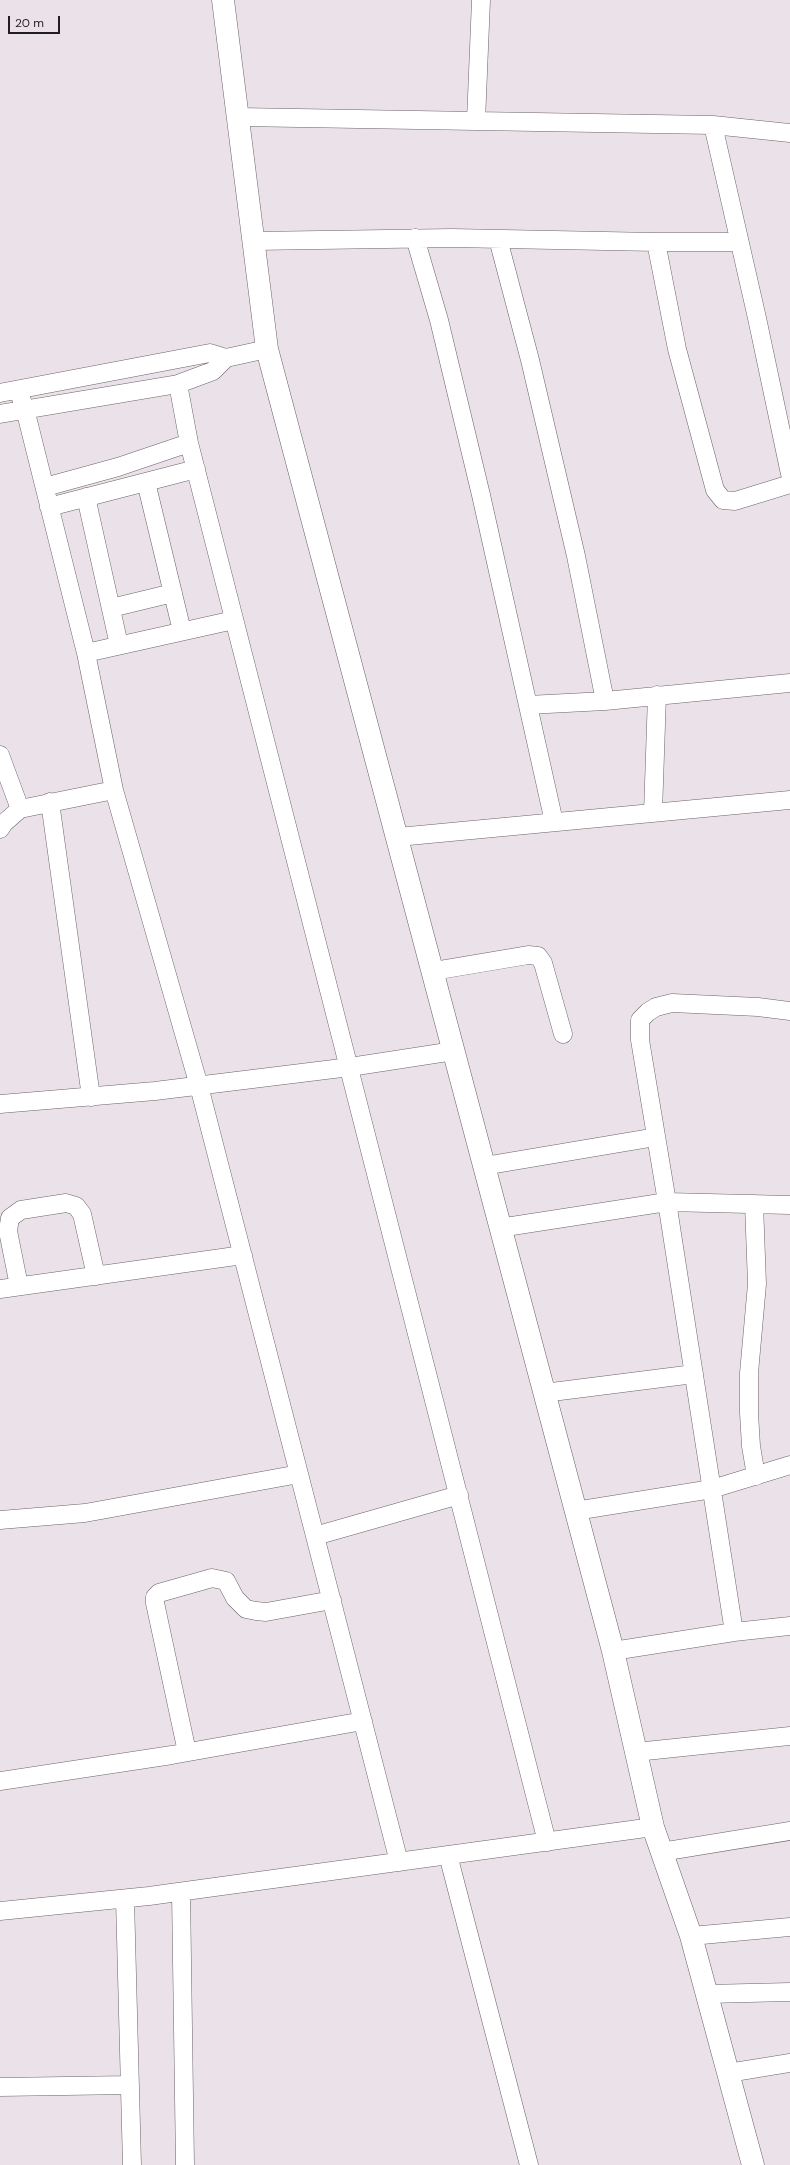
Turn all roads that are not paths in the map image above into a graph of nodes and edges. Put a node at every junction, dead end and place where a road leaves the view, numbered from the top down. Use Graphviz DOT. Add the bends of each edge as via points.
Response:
graph roads {
  1 [pos="223,0"];
  2 [pos="481,0"];
  3 [pos="238,117"];
  4 [pos="476,121"];
  5 [pos="712,125"];
  6 [pos="790,133"];
  7 [pos="415,238"];
  8 [pos="498,239"];
  9 [pos="254,241"];
  10 [pos="656,242"];
  11 [pos="739,242"];
  12 [pos="267,349"];
  13 [pos="226,358"];
  14 [pos="178,384"];
  15 [pos="18,390"];
  16 [pos="0,393"];
  17 [pos="26,409"];
  18 [pos="0,414"];
  19 [pos="189,443"];
  20 [pos="196,469"];
  21 [pos="790,474"];
  22 [pos="146,482"];
  23 [pos="790,484"];
  24 [pos="45,487"];
  25 [pos="86,497"];
  26 [pos="50,507"];
  27 [pos="173,593"];
  28 [pos="111,608"];
  29 [pos="234,620"];
  30 [pos="182,631"];
  31 [pos="119,645"];
  32 [pos="86,653"];
  33 [pos="790,683"];
  34 [pos="657,695"];
  35 [pos="605,701"];
  36 [pos="528,706"];
  37 [pos="0,755"];
  38 [pos="114,790"];
  39 [pos="790,800"];
  40 [pos="50,802"];
  41 [pos="20,809"];
  42 [pos="653,813"];
  43 [pos="554,822"];
  44 [pos="0,828"];
  45 [pos="398,837"];
  46 [pos="432,971"];
  47 [pos="790,1011"];
  48 [pos="563,1034"];
  49 [pos="454,1051"];
  50 [pos="350,1067"];
  51 [pos="199,1086"];
  52 [pos="91,1097"];
  53 [pos="0,1104"];
  54 [pos="656,1138"];
  55 [pos="484,1166"];
  56 [pos="667,1202"];
  57 [pos="754,1204"];
  58 [pos="790,1204"];
  59 [pos="500,1228"];
  60 [pos="243,1256"];
  61 [pos="96,1276"];
  62 [pos="19,1286"];
  63 [pos="0,1289"];
  64 [pos="694,1374"];
  65 [pos="544,1393"];
  66 [pos="790,1465"];
  67 [pos="299,1474"];
  68 [pos="756,1476"];
  69 [pos="712,1489"];
  70 [pos="458,1495"];
  71 [pos="575,1511"];
  72 [pos="0,1520"];
  73 [pos="315,1536"];
  74 [pos="332,1600"];
  75 [pos="790,1630"];
  76 [pos="734,1632"];
  77 [pos="613,1651"];
  78 [pos="363,1721"];
  79 [pos="790,1736"];
  80 [pos="187,1752"];
  81 [pos="636,1752"];
  82 [pos="0,1781"];
  83 [pos="653,1827"];
  84 [pos="790,1831"];
  85 [pos="547,1842"];
  86 [pos="661,1852"];
  87 [pos="448,1855"];
  88 [pos="399,1862"];
  89 [pos="181,1892"];
  90 [pos="125,1899"];
  91 [pos="0,1911"];
  92 [pos="790,1927"];
  93 [pos="691,1936"];
  94 [pos="790,1992"];
  95 [pos="707,1994"];
  96 [pos="790,2063"];
  97 [pos="728,2073"];
  98 [pos="130,2085"];
  99 [pos="0,2087"];
  100 [pos="132,2165"];
  101 [pos="185,2165"];
  102 [pos="529,2165"];
  103 [pos="753,2165"];
  1 -- 3 [label="main road"];
  2 -- 4 [label="street"];
  3 -- 4 [label="street"];
  3 -- 9 [label="main road"];
  4 -- 5 [label="street"];
  5 -- 6 [label="street"];
  5 -- 11 [label="street"];
  7 -- 8 [label="street"];
  7 -- 9 [label="street"];
  7 -- 36 [label="street" via="450,366"];
  8 -- 10 [label="street"];
  8 -- 35 [label="street" via="530,360 576,556"];
  9 -- 12 [label="main road"];
  10 -- 11 [label="street"];
  10 -- 23 [label="street" via="677,349 715,490 724,500 735,501"];
  11 -- 21 [label="street"];
  12 -- 13 [label="street"];
  12 -- 45 [label="main road"];
  13 -- 14 [label="street" via="213,371"];
  13 -- 15 [label="street" via="210,353"];
  14 -- 17 [label="street"];
  14 -- 19 [label="street"];
  15 -- 16 [label="street"];
  15 -- 17 [label="street"];
  17 -- 18 [label="street"];
  17 -- 24 [label="street"];
  19 -- 20 [label="street"];
  19 -- 24 [label="street" via="118,467"];
  20 -- 22 [label="street"];
  20 -- 29 [label="street"];
  22 -- 25 [label="street"];
  22 -- 27 [label="street"];
  24 -- 26 [label="street"];
  25 -- 26 [label="street"];
  25 -- 28 [label="street"];
  26 -- 32 [label="street"];
  27 -- 28 [label="street"];
  27 -- 30 [label="street"];
  28 -- 31 [label="street"];
  29 -- 30 [label="street"];
  29 -- 50 [label="street"];
  30 -- 31 [label="street"];
  31 -- 32 [label="street"];
  32 -- 38 [label="street"];
  33 -- 34 [label="street"];
  34 -- 35 [label="street"];
  34 -- 42 [label="street"];
  35 -- 36 [label="street"];
  36 -- 43 [label="street"];
  37 -- 41 [label="street"];
  38 -- 40 [label="street"];
  38 -- 51 [label="street"];
  39 -- 42 [label="street"];
  40 -- 41 [label="street"];
  40 -- 52 [label="street"];
  41 -- 44 [label="street"];
  42 -- 43 [label="street"];
  43 -- 45 [label="street"];
  45 -- 46 [label="main road"];
  46 -- 48 [label="street" via="528,955 538,956"];
  46 -- 49 [label="main road"];
  47 -- 54 [label="street" via="758,1007 672,1004 656,1007 648,1012 640,1020 640,1040"];
  49 -- 50 [label="street"];
  49 -- 55 [label="main road"];
  50 -- 51 [label="street"];
  50 -- 70 [label="street"];
  51 -- 52 [label="street"];
  51 -- 60 [label="street"];
  52 -- 53 [label="street"];
  54 -- 55 [label="street"];
  54 -- 56 [label="street"];
  55 -- 59 [label="main road"];
  56 -- 57 [label="street"];
  56 -- 59 [label="street"];
  56 -- 64 [label="street"];
  57 -- 58 [label="street"];
  57 -- 68 [label="street" via="757,1284 749,1374 749,1413"];
  59 -- 65 [label="main road"];
  60 -- 61 [label="street"];
  60 -- 67 [label="street"];
  61 -- 62 [label="street"];
  61 -- 62 [label="street" via="82,1214 76,1206 66,1203 22,1210 10,1218 8,1231"];
  62 -- 63 [label="street"];
  64 -- 65 [label="street"];
  64 -- 69 [label="street"];
  65 -- 71 [label="main road"];
  66 -- 68 [label="street"];
  67 -- 72 [label="street" via="85,1513"];
  67 -- 73 [label="street"];
  68 -- 69 [label="street"];
  69 -- 71 [label="street"];
  69 -- 76 [label="street"];
  70 -- 73 [label="street"];
  70 -- 85 [label="street"];
  71 -- 77 [label="main road"];
  73 -- 74 [label="street"];
  74 -- 78 [label="street"];
  74 -- 80 [label="street" via="266,1612 256,1611 246,1609 235,1598 226,1581 212,1578 159,1593 155,1597"];
  75 -- 76 [label="street"];
  76 -- 77 [label="street"];
  77 -- 81 [label="main road"];
  78 -- 80 [label="street"];
  78 -- 88 [label="street"];
  79 -- 81 [label="street"];
  80 -- 82 [label="street"];
  81 -- 83 [label="main road"];
  83 -- 85 [label="street"];
  83 -- 86 [label="main road"];
  84 -- 86 [label="street"];
  85 -- 87 [label="street"];
  86 -- 93 [label="main road"];
  87 -- 88 [label="street"];
  87 -- 102 [label="street"];
  88 -- 89 [label="street"];
  89 -- 90 [label="street"];
  89 -- 101 [label="street"];
  90 -- 91 [label="street"];
  90 -- 98 [label="street"];
  92 -- 93 [label="street"];
  93 -- 95 [label="main road"];
  94 -- 95 [label="street"];
  95 -- 97 [label="main road"];
  96 -- 97 [label="street"];
  97 -- 103 [label="main road"];
  98 -- 99 [label="street"];
  98 -- 100 [label="street"];
}
